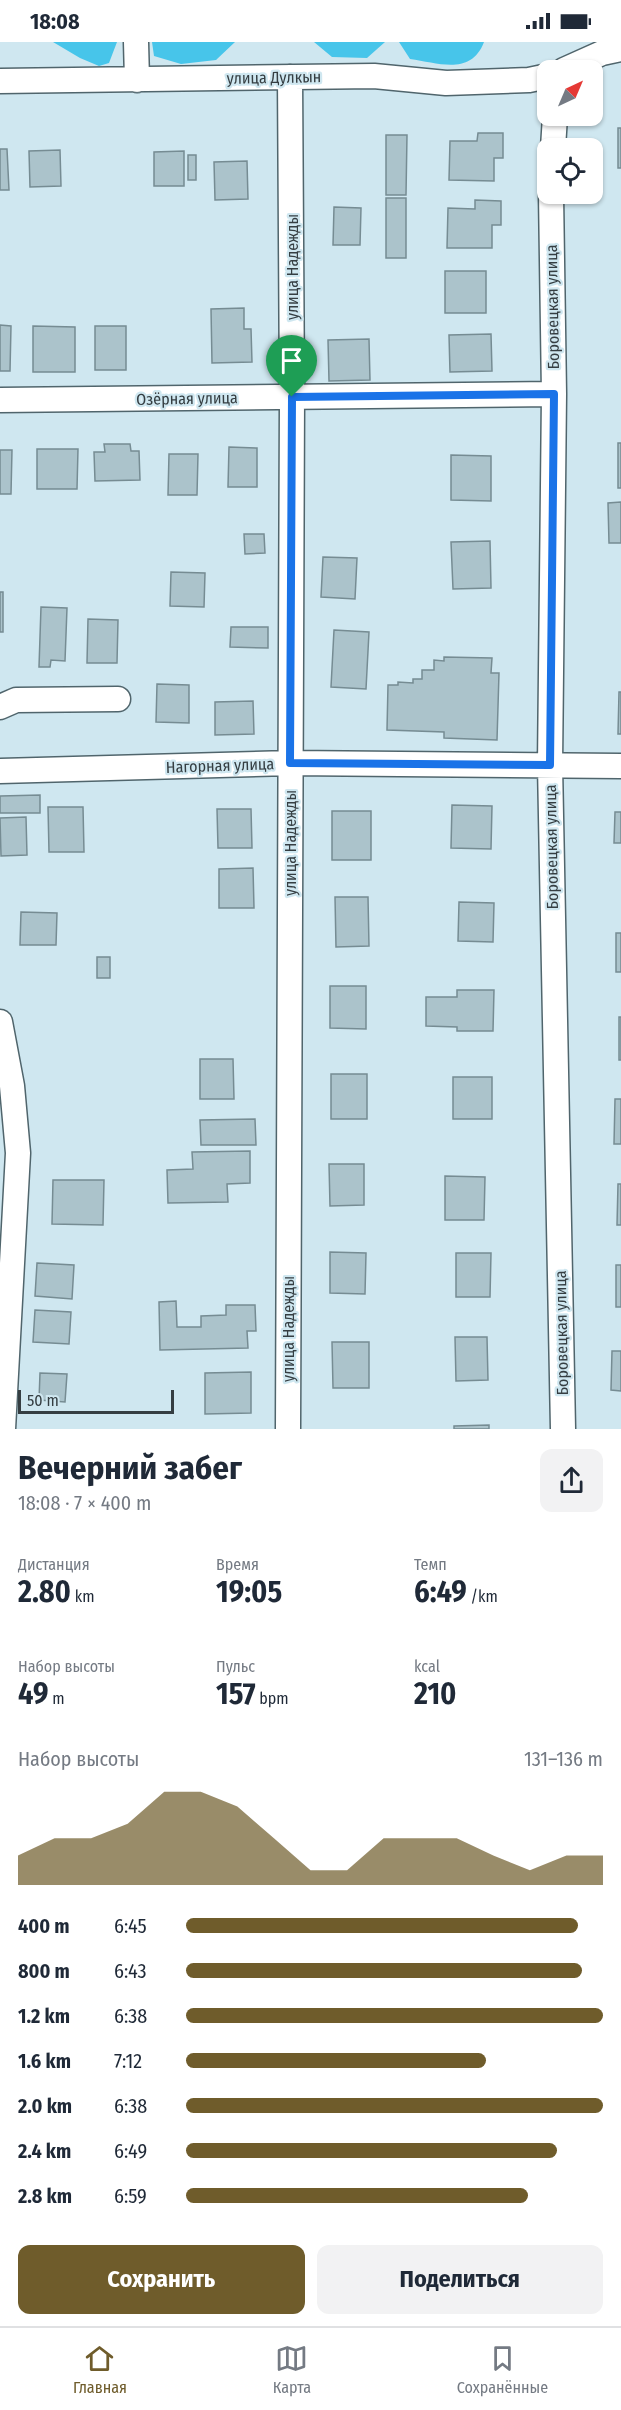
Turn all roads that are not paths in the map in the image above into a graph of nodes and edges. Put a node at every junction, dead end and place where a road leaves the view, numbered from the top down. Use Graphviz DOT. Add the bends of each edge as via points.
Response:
graph roads {
  1 [pos="136,42"];
  2 [pos="608,48"];
  3 [pos="584,60"];
  4 [pos="290,77"];
  5 [pos="537,78"];
  6 [pos="137,80"];
  7 [pos="0,81"];
  8 [pos="551,204"];
  9 [pos="554,394"];
  10 [pos="292,397"];
  11 [pos="0,400"];
  12 [pos="118,699"];
  13 [pos="0,707"];
  14 [pos="290,763"];
  15 [pos="550,765"];
  16 [pos="621,766"];
  17 [pos="0,771"];
  18 [pos="0,1022"];
  19 [pos="3,1429"];
  20 [pos="288,1429"];
  21 [pos="563,1429"];
  1 -- 6 [label="street"];
  2 -- 3 [label="street"];
  4 -- 5 [label="street, улица Дулкын" via="374,76 446,83"];
  4 -- 6 [label="street, улица Дулкын"];
  4 -- 10 [label="street, улица Надежды"];
  6 -- 7 [label="street, улица Дулкын"];
  8 -- 9 [label="street, Боровецкая улица"];
  9 -- 10 [label="street, Озёрная улица"];
  9 -- 15 [label="street, Боровецкая улица"];
  10 -- 11 [label="street, Озёрная улица"];
  10 -- 14 [label="street, улица Надежды"];
  12 -- 13 [label="street" via="16,700"];
  14 -- 15 [label="street, Нагорная улица"];
  14 -- 17 [label="street, Нагорная улица"];
  14 -- 20 [label="street, улица Надежды"];
  15 -- 16 [label="street, Нагорная улица"];
  15 -- 21 [label="street, Боровецкая улица"];
  18 -- 19 [label="street" via="12,1086 18,1153"];
}
